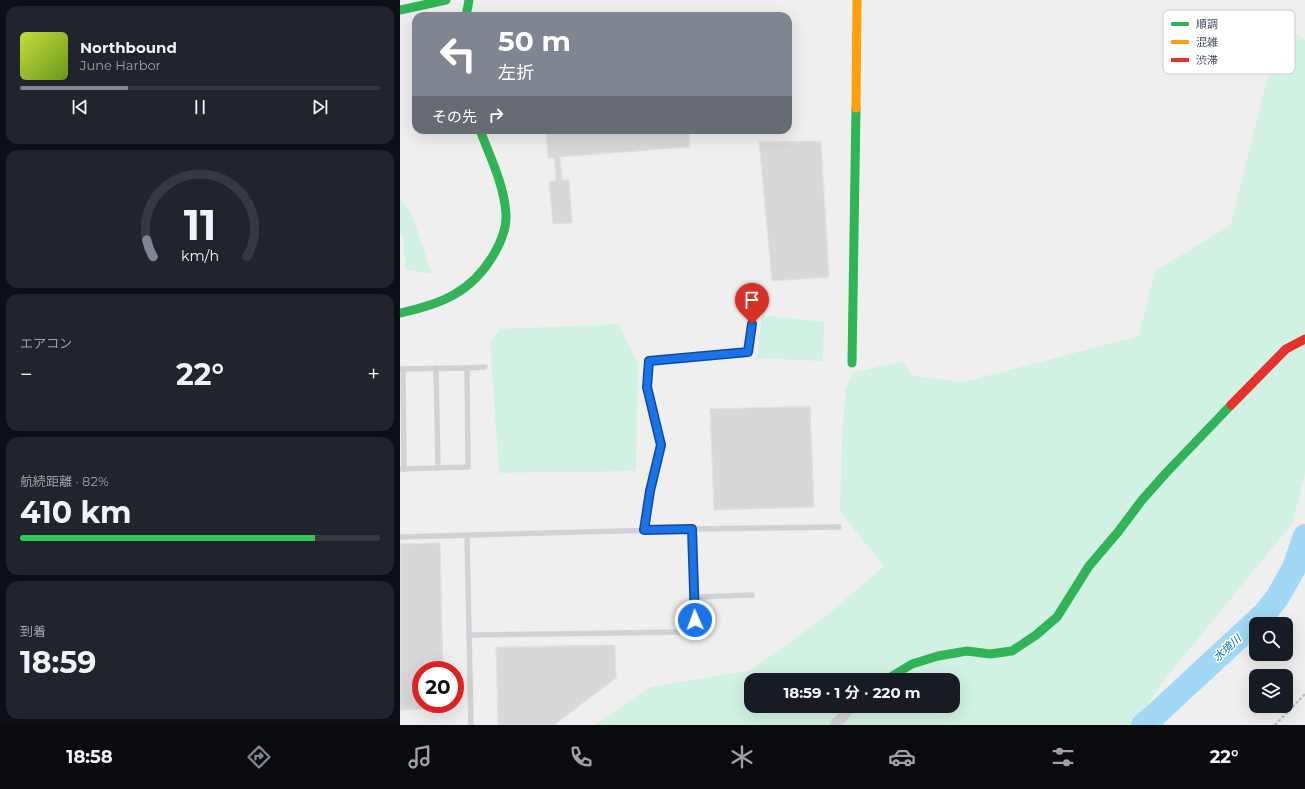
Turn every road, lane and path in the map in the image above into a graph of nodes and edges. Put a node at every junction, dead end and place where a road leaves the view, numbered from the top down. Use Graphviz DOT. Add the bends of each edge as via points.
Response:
graph roads {
  1 [pos="446,0"];
  2 [pos="469,0"];
  3 [pos="858,0"];
  4 [pos="400,10"];
  5 [pos="467,12"];
  6 [pos="482,134"];
  7 [pos="400,313"];
  8 [pos="752,324"];
  9 [pos="1305,339"];
  10 [pos="852,363"];
  11 [pos="486,367"];
  12 [pos="436,368"];
  13 [pos="467,368"];
  14 [pos="402,369"];
  15 [pos="438,468"];
  16 [pos="402,469"];
  17 [pos="839,527"];
  18 [pos="692,529"];
  19 [pos="644,530"];
  20 [pos="467,536"];
  21 [pos="400,537"];
  22 [pos="752,595"];
  23 [pos="694,597"];
  24 [pos="469,636"];
  25 [pos="897,673"];
  26 [pos="1305,694"];
  27 [pos="846,713"];
  28 [pos="471,725"];
  29 [pos="835,725"];
  30 [pos="1275,725"];
  1 -- 4 [label="street"];
  2 -- 5 [label="street"];
  3 -- 10 [label="street"];
  6 -- 7 [label="street" via="501,185 506,214 502,237 490,262 470,286 457,295 435,304"];
  8 -- 19 [label="lane" via="748,352 649,361 647,387 661,445"];
  9 -- 25 [label="street" via="1286,350 1273,362 1166,473 1089,566 1057,617 1036,635 1012,651 990,654 967,651 938,656 912,664"];
  11 -- 13 [label="lane"];
  12 -- 13 [label="lane"];
  12 -- 14 [label="lane"];
  12 -- 15 [label="lane"];
  13 -- 15 [label="lane" via="468,467"];
  14 -- 16 [label="lane"];
  15 -- 16 [label="lane"];
  17 -- 18 [label="lane"];
  18 -- 19 [label="lane"];
  18 -- 23 [label="lane"];
  19 -- 20 [label="lane"];
  20 -- 21 [label="lane"];
  20 -- 24 [label="lane"];
  22 -- 23 [label="lane"];
  23 -- 24 [label="lane" via="695,620 684,632"];
  24 -- 28 [label="lane"];
  26 -- 30 [label="path"];
  27 -- 29 [label="street"];
}
